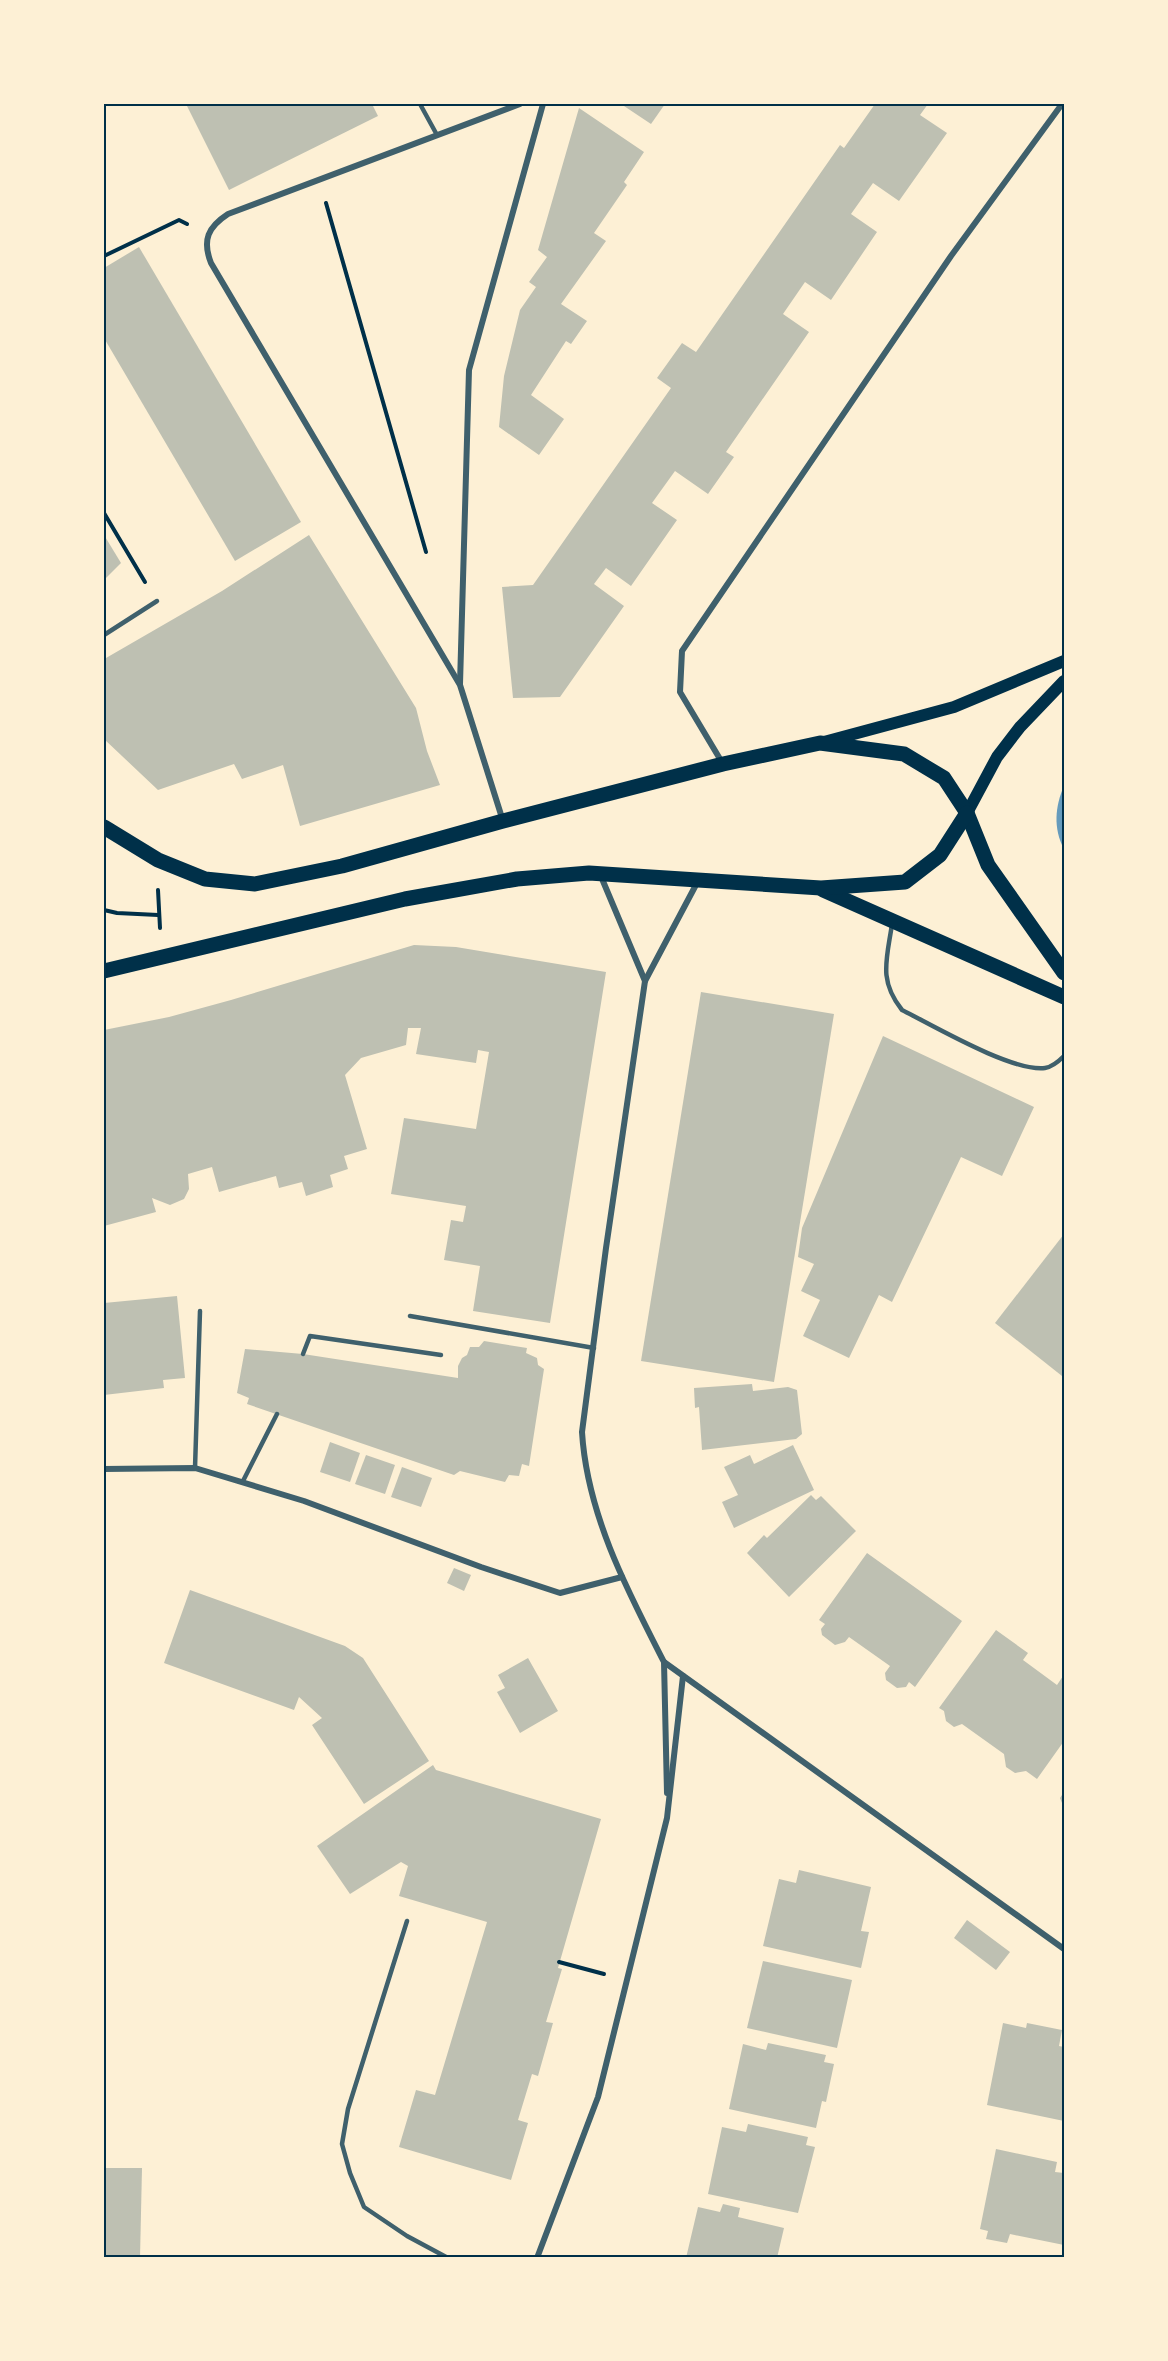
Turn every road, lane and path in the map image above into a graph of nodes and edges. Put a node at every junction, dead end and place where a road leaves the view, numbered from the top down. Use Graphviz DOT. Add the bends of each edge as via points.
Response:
graph roads {
  1 [pos="420,104"];
  2 [pos="520,104"];
  3 [pos="543,104"];
  4 [pos="1062,104"];
  5 [pos="437,135"];
  6 [pos="319,179"];
  7 [pos="209,235"];
  8 [pos="104,256"];
  9 [pos="104,513"];
  10 [pos="426,552"];
  11 [pos="157,601"];
  12 [pos="104,635"];
  13 [pos="1065,661"];
  14 [pos="1065,681"];
  15 [pos="460,685"];
  16 [pos="820,743"];
  17 [pos="723,764"];
  18 [pos="967,813"];
  19 [pos="503,821"];
  20 [pos="104,827"];
  21 [pos="158,860"];
  22 [pos="600,874"];
  23 [pos="698,880"];
  24 [pos="821,888"];
  25 [pos="104,910"];
  26 [pos="158,915"];
  27 [pos="892,922"];
  28 [pos="160,931"];
  29 [pos="104,971"];
  30 [pos="1065,973"];
  31 [pos="645,981"];
  32 [pos="1065,997"];
  33 [pos="1065,1056"];
  34 [pos="200,1311"];
  35 [pos="410,1316"];
  36 [pos="594,1348"];
  37 [pos="303,1354"];
  38 [pos="441,1355"];
  39 [pos="277,1414"];
  40 [pos="195,1468"];
  41 [pos="104,1469"];
  42 [pos="243,1481"];
  43 [pos="622,1577"];
  44 [pos="664,1662"];
  45 [pos="683,1676"];
  46 [pos="667,1818"];
  47 [pos="406,1921"];
  48 [pos="1065,1949"];
  49 [pos="559,1962"];
  50 [pos="627,1981"];
  51 [pos="537,2257"];
  52 [pos="448,2258"];
  53 [pos="530,2258"];
  1 -- 5 [label="lane"];
  2 -- 5 [label="street"];
  3 -- 15 [label="street" via="470,370"];
  4 -- 17 [label="street" via="951,256 682,651 680,692"];
  5 -- 6 [label="street"];
  6 -- 7 [label="street" via="228,214 216,222"];
  6 -- 10 [label="path"];
  7 -- 8 [label="path" via="179,220"];
  7 -- 15 [label="street" via="205,249 211,263"];
  9 -- 11 [label="path"];
  11 -- 12 [label="lane"];
  13 -- 16 [label="main road" via="954,707"];
  14 -- 18 [label="main road" via="997,757"];
  15 -- 19 [label="street"];
  16 -- 17 [label="main road"];
  16 -- 18 [label="main road" via="904,754 944,778"];
  17 -- 19 [label="main road"];
  18 -- 24 [label="main road" via="940,855 905,882"];
  18 -- 30 [label="main road" via="988,865"];
  19 -- 21 [label="main road" via="342,866 255,884 205,879"];
  20 -- 21 [label="main road"];
  21 -- 26 [label="path"];
  22 -- 23 [label="main road"];
  22 -- 29 [label="main road" via="517,879 405,899"];
  22 -- 31 [label="street"];
  23 -- 24 [label="main road"];
  23 -- 31 [label="street"];
  24 -- 27 [label="main road"];
  25 -- 26 [label="path"];
  26 -- 28 [label="path"];
  27 -- 32 [label="main road"];
  27 -- 33 [label="lane" via="885,975 892,998 902,1010 1012,1064 1048,1067"];
  31 -- 36 [label="street"];
  34 -- 40 [label="lane"];
  35 -- 36 [label="lane"];
  36 -- 43 [label="street" via="582,1431 584,1461 606,1538"];
  37 -- 38 [label="lane" via="310,1336"];
  39 -- 42 [label="lane"];
  40 -- 41 [label="street"];
  40 -- 42 [label="street"];
  42 -- 43 [label="street" via="560,1593"];
  43 -- 44 [label="street"];
  44 -- 45 [label="street"];
  44 -- 46 [label="street"];
  45 -- 46 [label="street"];
  45 -- 48 [label="street"];
  46 -- 50 [label="street"];
  47 -- 52 [label="lane" via="348,2109 342,2144 364,2208"];
  49 -- 50 [label="path"];
  50 -- 51 [label="street" via="598,2097"];
  51 -- 53 [label="lane"];
}
